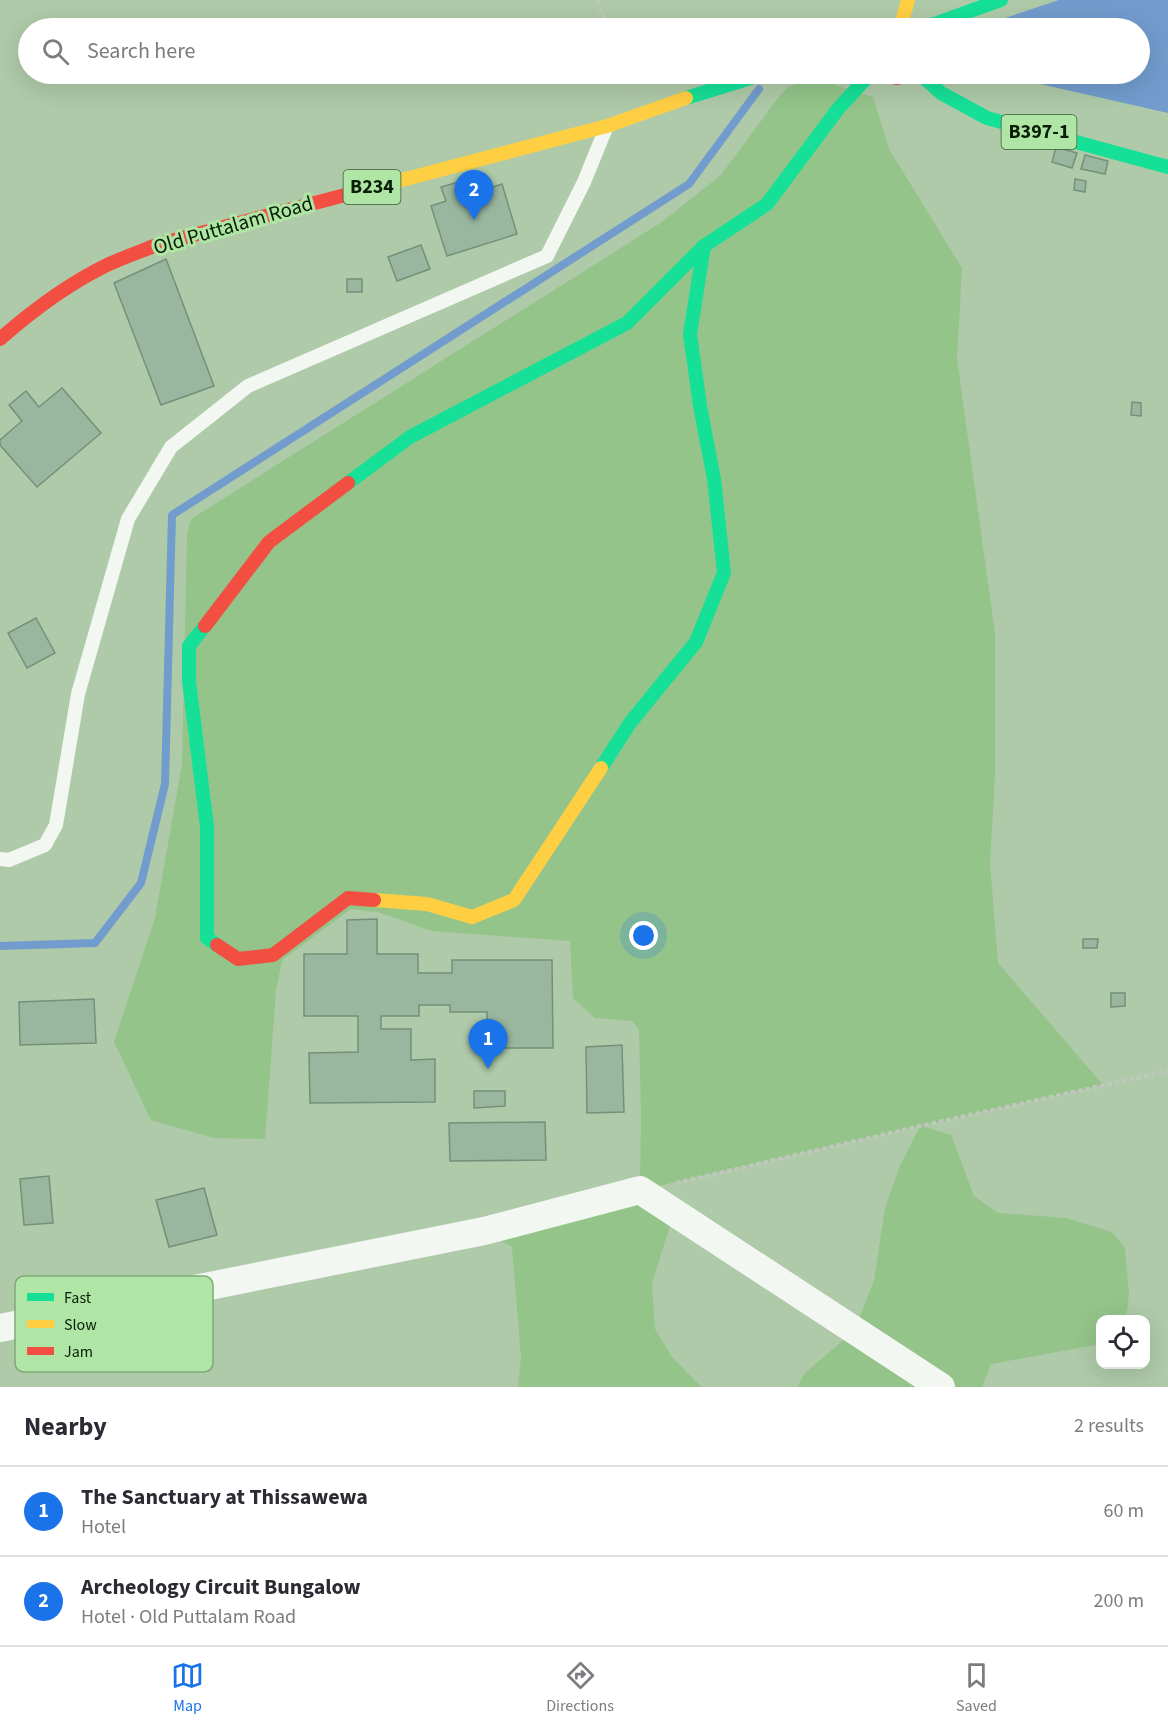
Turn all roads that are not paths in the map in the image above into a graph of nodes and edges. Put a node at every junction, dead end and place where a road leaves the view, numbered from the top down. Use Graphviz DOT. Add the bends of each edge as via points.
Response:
graph roads {
  1 [pos="908,0"];
  2 [pos="1001,0"];
  3 [pos="907,18"];
  4 [pos="951,18"];
  5 [pos="732,84"];
  6 [pos="861,84"];
  7 [pos="931,84"];
  8 [pos="607,126"];
  9 [pos="1168,167"];
  10 [pos="704,246"];
  11 [pos="0,339"];
  12 [pos="0,859"];
  13 [pos="213,1285"];
  14 [pos="15,1325"];
  15 [pos="0,1328"];
  16 [pos="941,1387"];
  1 -- 3 [label="street"];
  2 -- 4 [label="street"];
  5 -- 8 [label="street, Old Puttalam Road / B234"];
  6 -- 10 [label="street" via="767,204"];
  7 -- 9 [label="street, B397-1" via="987,118"];
  8 -- 11 [label="street, Old Puttalam Road / B234" via="159,244 71,285"];
  8 -- 12 [label="lane" via="547,256 248,386 171,447 128,519 78,694 56,825 45,844 9,860"];
  10 -- 10 [label="street" via="627,323 410,437 269,542 189,646 189,681 207,826 207,938 238,959 273,956 348,898 427,904 472,917 514,900 630,723 696,642 724,573 714,479 690,334"];
  13 -- 16 [label="street" via="484,1231 640,1190"];
  14 -- 15 [label="street"];
}
